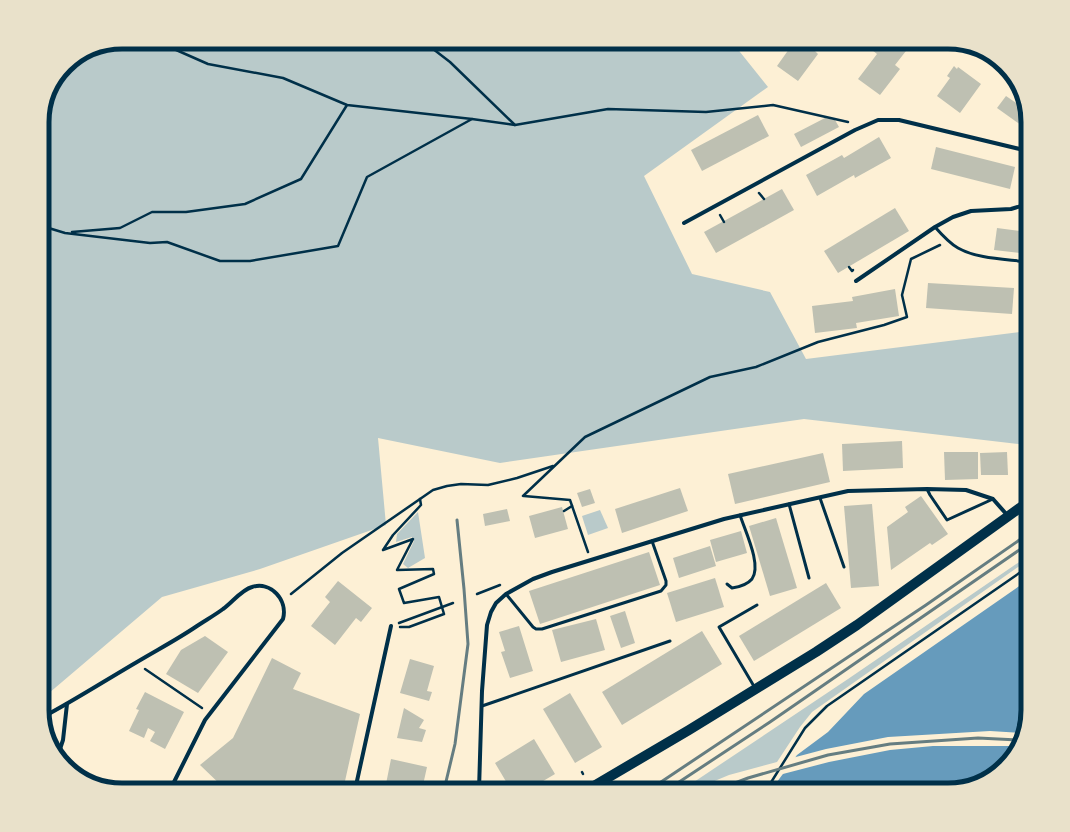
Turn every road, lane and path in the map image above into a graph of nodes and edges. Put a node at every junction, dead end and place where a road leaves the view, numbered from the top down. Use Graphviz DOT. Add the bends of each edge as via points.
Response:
graph roads {
  1 [pos="174,49"];
  2 [pos="433,49"];
  3 [pos="347,105"];
  4 [pos="472,119"];
  5 [pos="515,125"];
  6 [pos="855,130"];
  7 [pos="1021,149"];
  8 [pos="1021,206"];
  9 [pos="684,224"];
  10 [pos="935,227"];
  11 [pos="49,228"];
  12 [pos="65,232"];
  13 [pos="946,240"];
  14 [pos="1021,261"];
  15 [pos="856,281"];
  16 [pos="555,466"];
  17 [pos="927,489"];
  18 [pos="820,498"];
  19 [pos="420,499"];
  20 [pos="993,499"];
  21 [pos="789,504"];
  22 [pos="572,506"];
  23 [pos="1021,507"];
  24 [pos="564,512"];
  25 [pos="740,515"];
  26 [pos="1008,517"];
  27 [pos="582,538"];
  28 [pos="652,541"];
  29 [pos="844,567"];
  30 [pos="1021,572"];
  31 [pos="809,578"];
  32 [pos="727,584"];
  33 [pos="291,594"];
  34 [pos="506,594"];
  35 [pos="453,603"];
  36 [pos="757,605"];
  37 [pos="391,626"];
  38 [pos="670,641"];
  39 [pos="146,670"];
  40 [pos="756,690"];
  41 [pos="194,703"];
  42 [pos="67,704"];
  43 [pos="482,706"];
  44 [pos="49,714"];
  45 [pos="60,748"];
  46 [pos="174,783"];
  47 [pos="357,783"];
  48 [pos="479,783"];
  49 [pos="599,783"];
  50 [pos="771,783"];
  1 -- 3 [label="path" via="208,64 283,78"];
  2 -- 5 [label="path"];
  3 -- 4 [label="path"];
  3 -- 12 [label="path" via="301,179 245,204 186,212 152,212 120,228"];
  4 -- 5 [label="path"];
  4 -- 12 [label="path" via="367,177 338,246 250,261 220,261 167,242 150,243"];
  5 -- 6 [label="path" via="608,109 706,112 773,105 848,122"];
  6 -- 7 [label="street" via="878,120 899,120"];
  6 -- 9 [label="street"];
  8 -- 10 [label="street" via="971,211"];
  10 -- 13 [label="lane"];
  10 -- 15 [label="street"];
  11 -- 12 [label="path"];
  13 -- 14 [label="lane" via="975,255"];
  13 -- 16 [label="path" via="944,244 911,258 902,295 907,317 818,342 756,367 710,377 585,437"];
  16 -- 19 [label="path" via="488,485 447,486 433,490"];
  16 -- 22 [label="path" via="524,496 570,500"];
  17 -- 18 [label="street" via="848,491"];
  17 -- 20 [label="street" via="966,490"];
  17 -- 20 [label="lane" via="947,520"];
  18 -- 21 [label="street"];
  18 -- 29 [label="lane"];
  19 -- 33 [label="path" via="342,553"];
  19 -- 37 [label="path" via="421,505 382,550 413,539 397,570 433,569 434,574 399,589 404,603 438,597 444,614 409,627"];
  20 -- 26 [label="street"];
  21 -- 25 [label="street"];
  21 -- 31 [label="lane"];
  22 -- 24 [label="path"];
  22 -- 27 [label="path"];
  23 -- 26 [label="main road"];
  25 -- 28 [label="street"];
  25 -- 32 [label="lane" via="755,559 755,571 751,580 740,586 732,588"];
  26 -- 40 [label="main road" via="857,625"];
  28 -- 34 [label="street" via="552,572"];
  28 -- 34 [label="lane" via="666,581 661,591 542,629 533,627"];
  30 -- 50 [label="path" via="827,706 805,728"];
  34 -- 43 [label="street" via="496,603 487,625"];
  35 -- 37 [label="path"];
  36 -- 40 [label="lane" via="719,627"];
  37 -- 47 [label="street"];
  38 -- 43 [label="lane"];
  39 -- 41 [label="path"];
  40 -- 49 [label="main road"];
  42 -- 44 [label="street"];
  42 -- 45 [label="street"];
  42 -- 46 [label="street" via="186,634 224,609 252,586 266,586 277,593 284,606 283,618 208,717"];
  43 -- 48 [label="street"];
}
